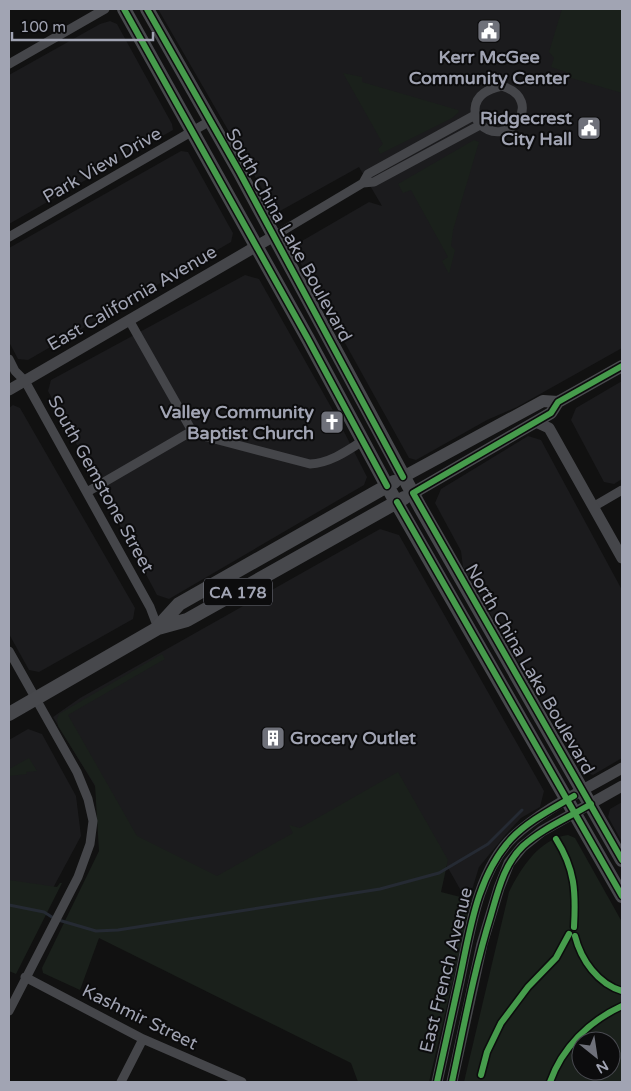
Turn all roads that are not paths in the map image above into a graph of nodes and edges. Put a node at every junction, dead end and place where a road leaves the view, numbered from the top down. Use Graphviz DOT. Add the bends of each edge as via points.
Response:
graph roads {
  1 [pos="104,9"];
  2 [pos="124,9"];
  3 [pos="147,9"];
  4 [pos="9,64"];
  5 [pos="475,114"];
  6 [pos="210,122"];
  7 [pos="480,125"];
  8 [pos="193,132"];
  9 [pos="363,183"];
  10 [pos="274,236"];
  11 [pos="9,237"];
  12 [pos="256,246"];
  13 [pos="130,320"];
  14 [pos="9,359"];
  15 [pos="622,366"];
  16 [pos="25,381"];
  17 [pos="9,390"];
  18 [pos="558,402"];
  19 [pos="518,414"];
  20 [pos="536,422"];
  21 [pos="192,432"];
  22 [pos="364,440"];
  23 [pos="404,477"];
  24 [pos="387,486"];
  25 [pos="622,490"];
  26 [pos="87,492"];
  27 [pos="413,493"];
  28 [pos="397,502"];
  29 [pos="593,507"];
  30 [pos="622,558"];
  31 [pos="158,628"];
  32 [pos="9,651"];
  33 [pos="490,665"];
  34 [pos="35,699"];
  35 [pos="9,714"];
  36 [pos="542,721"];
  37 [pos="622,768"];
  38 [pos="622,786"];
  39 [pos="582,791"];
  40 [pos="568,800"];
  41 [pos="591,804"];
  42 [pos="575,814"];
  43 [pos="622,860"];
  44 [pos="622,896"];
  45 [pos="25,977"];
  46 [pos="9,1011"];
  47 [pos="143,1039"];
  48 [pos="238,1081"];
  49 [pos="121,1082"];
  50 [pos="437,1082"];
  51 [pos="452,1082"];
  1 -- 4 [label="street"];
  2 -- 8 [label="main road, South China Lake Boulevard"];
  3 -- 6 [label="main road, South China Lake Boulevard"];
  5 -- 7 [label="street"];
  5 -- 7 [label="street" via="475,102 492,88 502,86 510,89 520,100 523,107 521,116 510,129 494,132"];
  5 -- 9 [label="street" via="368,174"];
  6 -- 8 [label="street, Park View Drive"];
  6 -- 10 [label="main road, South China Lake Boulevard"];
  7 -- 9 [label="street" via="379,180"];
  8 -- 11 [label="street, Park View Drive"];
  8 -- 12 [label="main road, South China Lake Boulevard"];
  9 -- 10 [label="street"];
  10 -- 12 [label="street, East California Avenue"];
  10 -- 23 [label="main road, South China Lake Boulevard"];
  12 -- 13 [label="street, East California Avenue"];
  12 -- 22 [label="main road, South China Lake Boulevard"];
  13 -- 16 [label="street, East California Avenue"];
  13 -- 21 [label="street"];
  14 -- 16 [label="street, South Gemstone Street"];
  15 -- 18 [label="main road"];
  16 -- 17 [label="street, East California Avenue"];
  16 -- 26 [label="street, South Gemstone Street"];
  18 -- 19 [label="main road" via="543,401"];
  18 -- 20 [label="main road" via="551,413"];
  19 -- 20 [label="street"];
  19 -- 23 [label="main road"];
  20 -- 27 [label="main road"];
  20 -- 29 [label="street" via="549,428"];
  21 -- 22 [label="street" via="310,464 328,461"];
  21 -- 26 [label="street"];
  22 -- 24 [label="main road, South China Lake Boulevard"];
  23 -- 24 [label="main road, CA 178"];
  23 -- 27 [label="main road, South China Lake Boulevard"];
  24 -- 28 [label="main road, South China Lake Boulevard"];
  24 -- 31 [label="main road, CA 178" via="179,604"];
  25 -- 29 [label="street"];
  26 -- 31 [label="street, South Gemstone Street" via="150,607"];
  27 -- 28 [label="main road"];
  27 -- 36 [label="main road, North China Lake Boulevard"];
  28 -- 31 [label="main road, CA 178" via="187,620"];
  28 -- 33 [label="main road, North China Lake Boulevard"];
  29 -- 30 [label="street"];
  31 -- 34 [label="main road, CA 178"];
  32 -- 34 [label="street"];
  33 -- 36 [label="main road" via="502,671 528,713"];
  33 -- 40 [label="main road, North China Lake Boulevard"];
  34 -- 35 [label="main road, CA 178"];
  34 -- 45 [label="street" via="77,772 93,821 90,844 78,877"];
  36 -- 39 [label="main road, North China Lake Boulevard"];
  37 -- 39 [label="street, East French Avenue"];
  38 -- 41 [label="street, East French Avenue"];
  39 -- 40 [label="street, East French Avenue"];
  39 -- 41 [label="main road, North China Lake Boulevard"];
  40 -- 42 [label="main road, North China Lake Boulevard"];
  40 -- 50 [label="street, East French Avenue" via="534,820 512,838 489,871 468,941"];
  41 -- 42 [label="street, East French Avenue"];
  41 -- 43 [label="main road, North China Lake Boulevard"];
  42 -- 44 [label="main road, North China Lake Boulevard"];
  42 -- 51 [label="street, East French Avenue" via="542,831 509,863 482,944"];
  45 -- 46 [label="street"];
  45 -- 47 [label="street, Kashmir Street"];
  47 -- 48 [label="street, Kashmir Street"];
  47 -- 49 [label="street"];
}
